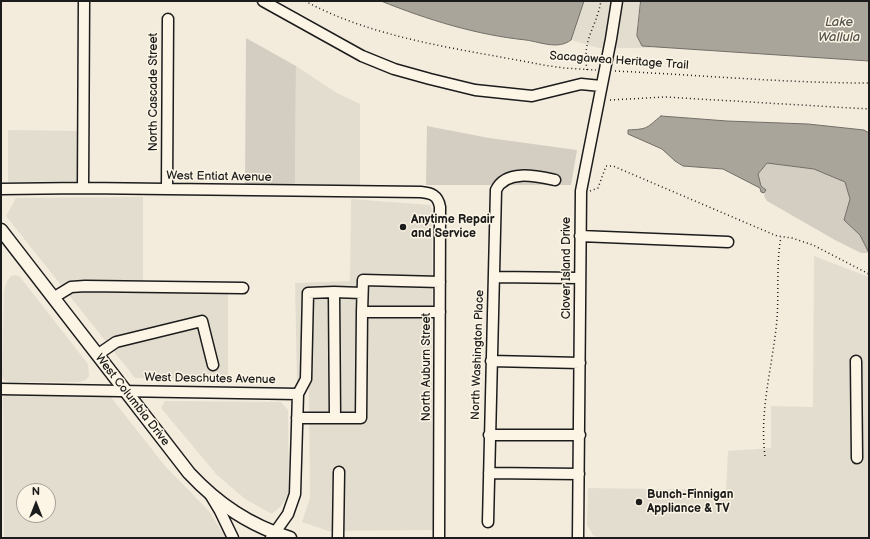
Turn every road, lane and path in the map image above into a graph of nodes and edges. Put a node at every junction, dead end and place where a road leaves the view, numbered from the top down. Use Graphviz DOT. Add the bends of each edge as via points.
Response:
graph roads {
  1 [pos="84,1"];
  2 [pos="262,1"];
  3 [pos="305,1"];
  4 [pos="601,1"];
  5 [pos="617,1"];
  6 [pos="168,19"];
  7 [pos="587,70"];
  8 [pos="605,71"];
  9 [pos="869,82"];
  10 [pos="601,86"];
  11 [pos="608,100"];
  12 [pos="869,109"];
  13 [pos="554,180"];
  14 [pos="82,188"];
  15 [pos="1,189"];
  16 [pos="167,189"];
  17 [pos="590,191"];
  18 [pos="436,196"];
  19 [pos="1,230"];
  20 [pos="580,236"];
  21 [pos="781,237"];
  22 [pos="728,242"];
  23 [pos="869,274"];
  24 [pos="494,278"];
  25 [pos="580,278"];
  26 [pos="440,282"];
  27 [pos="242,288"];
  28 [pos="334,292"];
  29 [pos="362,293"];
  30 [pos="53,298"];
  31 [pos="362,312"];
  32 [pos="440,312"];
  33 [pos="97,354"];
  34 [pos="491,361"];
  35 [pos="856,361"];
  36 [pos="580,363"];
  37 [pos="213,365"];
  38 [pos="1,389"];
  39 [pos="125,391"];
  40 [pos="298,394"];
  41 [pos="297,418"];
  42 [pos="335,418"];
  43 [pos="489,435"];
  44 [pos="580,435"];
  45 [pos="765,456"];
  46 [pos="857,458"];
  47 [pos="339,472"];
  48 [pos="489,473"];
  49 [pos="579,474"];
  50 [pos="208,493"];
  51 [pos="488,522"];
  52 [pos="273,536"];
  53 [pos="233,538"];
  54 [pos="290,538"];
  55 [pos="338,538"];
  56 [pos="439,538"];
  57 [pos="578,538"];
  1 -- 14 [label="street"];
  2 -- 10 [label="street" via="362,56 394,69 430,79 475,90 532,96 581,84"];
  3 -- 7 [label="path, Sacagawea Heritage Trail" via="340,18 397,36"];
  4 -- 7 [label="path" via="587,41"];
  5 -- 8 [label="street, Clover Island Drive"];
  6 -- 16 [label="street, North Cascade Street"];
  7 -- 8 [label="path, Sacagawea Heritage Trail"];
  8 -- 9 [label="path, Sacagawea Heritage Trail" via="753,80"];
  8 -- 10 [label="street, Clover Island Drive"];
  10 -- 20 [label="street, Clover Island Drive" via="582,178"];
  11 -- 12 [label="path" via="665,97"];
  13 -- 24 [label="street, North Washington Place" via="517,176 502,182 496,190"];
  14 -- 15 [label="street, West Entiat Avenue"];
  14 -- 16 [label="street, West Entiat Avenue"];
  16 -- 18 [label="street, West Entiat Avenue" via="421,192"];
  17 -- 21 [label="path" via="598,188 606,166 613,166"];
  18 -- 26 [label="street, North Auburn Street" via="440,207"];
  19 -- 30 [label="main road, West Columbia Drive"];
  20 -- 22 [label="street"];
  20 -- 25 [label="street, Clover Island Drive"];
  21 -- 23 [label="path" via="813,245"];
  21 -- 45 [label="path" via="777,263 777,319 764,415"];
  24 -- 25 [label="street"];
  24 -- 34 [label="street, North Washington Place"];
  25 -- 36 [label="street, Clover Island Drive"];
  26 -- 29 [label="street" via="363,280"];
  26 -- 32 [label="street, North Auburn Street"];
  27 -- 30 [label="street" via="85,286 71,288"];
  28 -- 29 [label="street"];
  28 -- 40 [label="street" via="308,293 306,379"];
  28 -- 42 [label="street"];
  29 -- 31 [label="street"];
  30 -- 33 [label="main road, West Columbia Drive"];
  31 -- 32 [label="street"];
  31 -- 42 [label="street" via="361,418"];
  32 -- 56 [label="street, North Auburn Street"];
  33 -- 37 [label="street" via="116,342 202,321"];
  33 -- 39 [label="main road, West Columbia Drive"];
  34 -- 36 [label="street"];
  34 -- 43 [label="street, North Washington Place"];
  35 -- 46 [label="street"];
  36 -- 44 [label="street, Clover Island Drive"];
  38 -- 39 [label="street, West Deschutes Avenue"];
  39 -- 40 [label="street, West Deschutes Avenue"];
  39 -- 50 [label="main road, West Columbia Drive" via="180,463"];
  40 -- 41 [label="street"];
  41 -- 42 [label="street"];
  41 -- 52 [label="street" via="295,494 288,514"];
  43 -- 44 [label="street"];
  43 -- 48 [label="street, North Washington Place"];
  44 -- 49 [label="street, Clover Island Drive"];
  47 -- 55 [label="street"];
  48 -- 49 [label="street"];
  48 -- 51 [label="street, North Washington Place"];
  49 -- 57 [label="street, Clover Island Drive"];
  50 -- 52 [label="main road, West Columbia Drive" via="237,515"];
  50 -- 53 [label="street"];
  52 -- 54 [label="main road, West Columbia Drive"];
}
